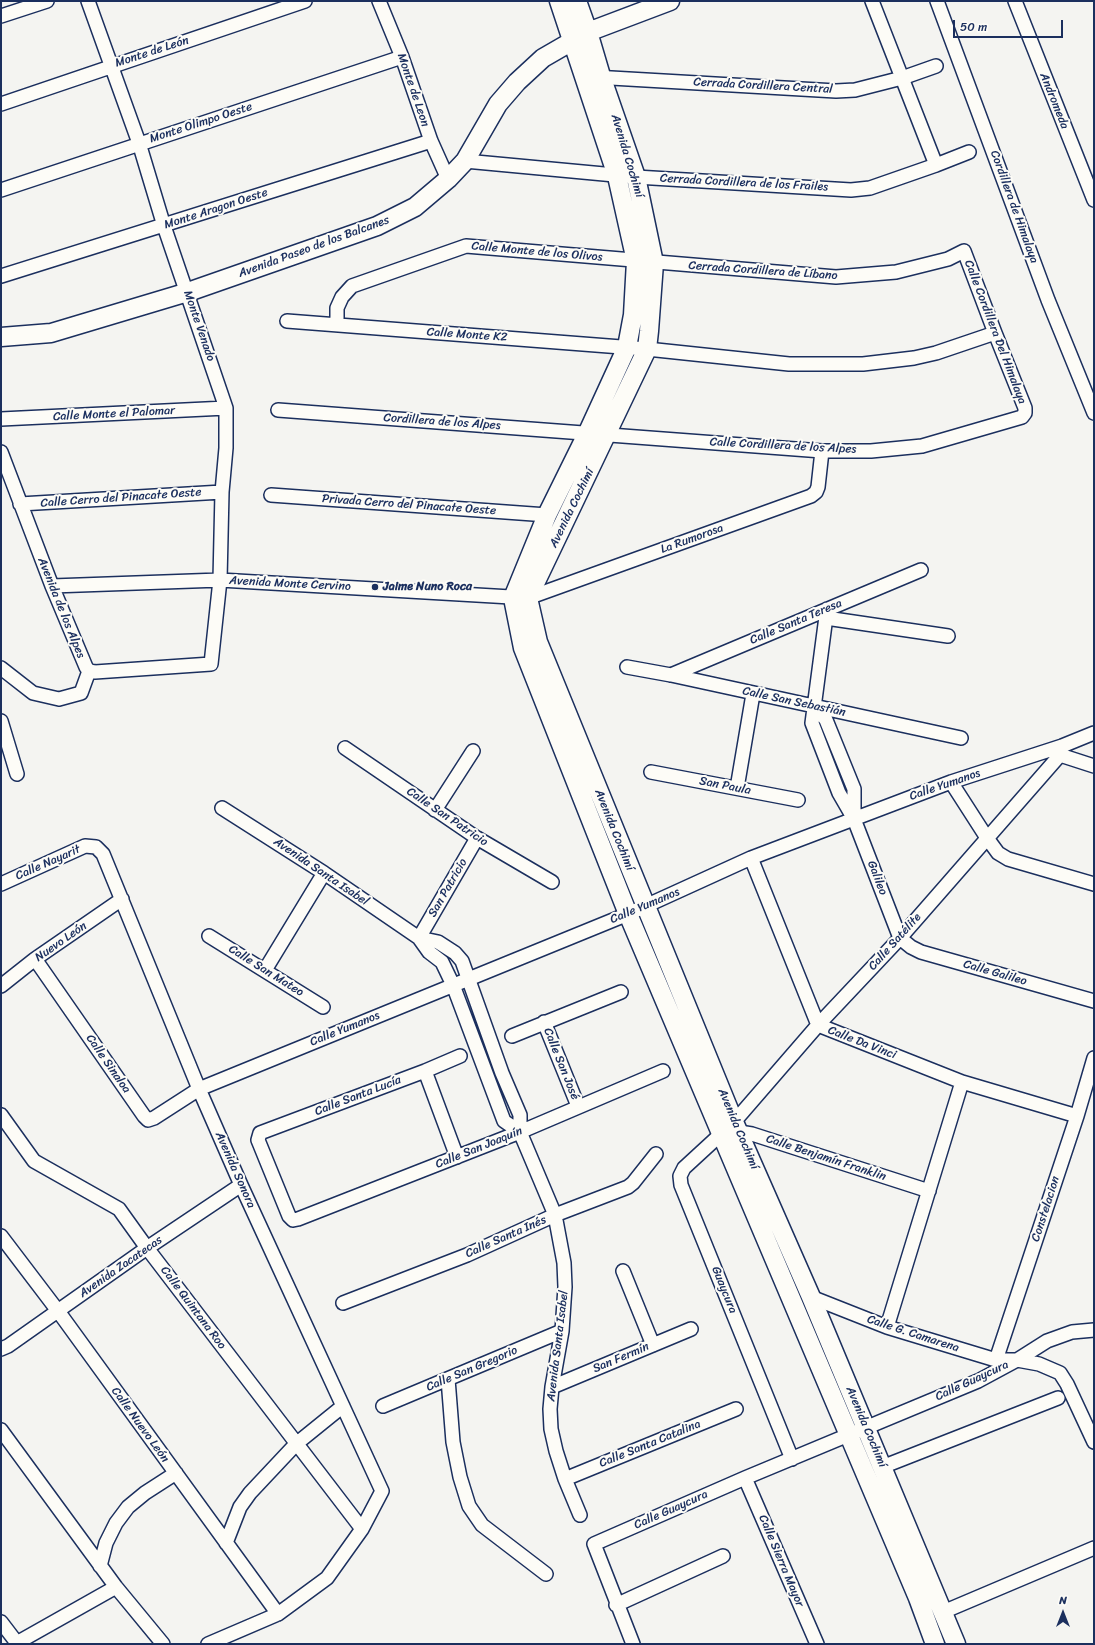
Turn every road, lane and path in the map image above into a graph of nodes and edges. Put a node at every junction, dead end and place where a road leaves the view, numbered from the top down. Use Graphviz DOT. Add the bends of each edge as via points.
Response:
graph roads {
  1 [pos="47,1"];
  2 [pos="88,1"];
  3 [pos="304,1"];
  4 [pos="379,1"];
  5 [pos="559,1"];
  6 [pos="577,1"];
  7 [pos="670,1"];
  8 [pos="872,1"];
  9 [pos="937,1"];
  10 [pos="1015,1"];
  11 [pos="1,16"];
  12 [pos="581,36"];
  13 [pos="402,57"];
  14 [pos="112,66"];
  15 [pos="936,66"];
  16 [pos="593,77"];
  17 [pos="902,78"];
  18 [pos="1,104"];
  19 [pos="431,141"];
  20 [pos="139,143"];
  21 [pos="969,152"];
  22 [pos="465,161"];
  23 [pos="936,165"];
  24 [pos="617,176"];
  25 [pos="636,177"];
  26 [pos="448,179"];
  27 [pos="1,190"];
  28 [pos="1094,200"];
  29 [pos="164,226"];
  30 [pos="964,251"];
  31 [pos="636,261"];
  32 [pos="654,263"];
  33 [pos="1,276"];
  34 [pos="188,292"];
  35 [pos="287,322"];
  36 [pos="337,325"];
  37 [pos="995,333"];
  38 [pos="1,337"];
  39 [pos="627,347"];
  40 [pos="647,349"];
  41 [pos="226,408"];
  42 [pos="278,410"];
  43 [pos="1025,413"];
  44 [pos="1094,413"];
  45 [pos="1,419"];
  46 [pos="588,432"];
  47 [pos="607,434"];
  48 [pos="822,451"];
  49 [pos="1,452"];
  50 [pos="222,492"];
  51 [pos="272,495"];
  52 [pos="20,504"];
  53 [pos="547,515"];
  54 [pos="921,570"];
  55 [pos="220,580"];
  56 [pos="52,586"];
  57 [pos="521,598"];
  58 [pos="827,613"];
  59 [pos="948,636"];
  60 [pos="211,664"];
  61 [pos="627,667"];
  62 [pos="1,668"];
  63 [pos="89,671"];
  64 [pos="671,675"];
  65 [pos="753,694"];
  66 [pos="815,706"];
  67 [pos="1,722"];
  68 [pos="1094,733"];
  69 [pos="961,738"];
  70 [pos="345,748"];
  71 [pos="473,751"];
  72 [pos="1061,751"];
  73 [pos="1094,766"];
  74 [pos="651,772"];
  75 [pos="17,774"];
  76 [pos="951,782"];
  77 [pos="737,788"];
  78 [pos="798,800"];
  79 [pos="222,808"];
  80 [pos="435,810"];
  81 [pos="854,819"];
  82 [pos="477,838"];
  83 [pos="986,838"];
  84 [pos="96,847"];
  85 [pos="751,858"];
  86 [pos="324,873"];
  87 [pos="552,882"];
  88 [pos="1,884"];
  89 [pos="1094,884"];
  90 [pos="122,900"];
  91 [pos="645,906"];
  92 [pos="628,914"];
  93 [pos="209,936"];
  94 [pos="419,938"];
  95 [pos="900,938"];
  96 [pos="35,959"];
  97 [pos="265,970"];
  98 [pos="469,978"];
  99 [pos="453,985"];
  100 [pos="1,986"];
  101 [pos="621,992"];
  102 [pos="1094,1000"];
  103 [pos="323,1007"];
  104 [pos="544,1022"];
  105 [pos="818,1025"];
  106 [pos="512,1036"];
  107 [pos="460,1056"];
  108 [pos="1094,1058"];
  109 [pos="425,1071"];
  110 [pos="663,1071"];
  111 [pos="502,1073"];
  112 [pos="488,1078"];
  113 [pos="962,1082"];
  114 [pos="199,1090"];
  115 [pos="578,1106"];
  116 [pos="1,1115"];
  117 [pos="1077,1116"];
  118 [pos="731,1129"];
  119 [pos="520,1132"];
  120 [pos="656,1154"];
  121 [pos="457,1157"];
  122 [pos="241,1185"];
  123 [pos="929,1191"];
  124 [pos="555,1215"];
  125 [pos="293,1220"];
  126 [pos="1,1236"];
  127 [pos="147,1248"];
  128 [pos="622,1271"];
  129 [pos="811,1297"];
  130 [pos="343,1303"];
  131 [pos="58,1312"];
  132 [pos="887,1327"];
  133 [pos="690,1329"];
  134 [pos="1094,1330"];
  135 [pos="562,1331"];
  136 [pos="653,1345"];
  137 [pos="1,1349"];
  138 [pos="996,1360"];
  139 [pos="1017,1360"];
  140 [pos="448,1379"];
  141 [pos="552,1387"];
  142 [pos="1058,1398"];
  143 [pos="343,1406"];
  144 [pos="383,1406"];
  145 [pos="736,1409"];
  146 [pos="866,1427"];
  147 [pos="1,1430"];
  148 [pos="849,1434"];
  149 [pos="1094,1442"];
  150 [pos="296,1444"];
  151 [pos="792,1459"];
  152 [pos="882,1466"];
  153 [pos="176,1473"];
  154 [pos="745,1478"];
  155 [pos="565,1479"];
  156 [pos="580,1515"];
  157 [pos="362,1529"];
  158 [pos="226,1543"];
  159 [pos="1094,1548"];
  160 [pos="724,1556"];
  161 [pos="100,1566"];
  162 [pos="546,1574"];
  163 [pos="116,1587"];
  164 [pos="616,1605"];
  165 [pos="943,1612"];
  166 [pos="278,1614"];
  167 [pos="1,1622"];
  168 [pos="16,1644"];
  169 [pos="163,1644"];
  170 [pos="208,1644"];
  171 [pos="633,1644"];
  172 [pos="817,1644"];
  173 [pos="935,1644"];
  174 [pos="956,1644"];
  1 -- 11 [label="street"];
  2 -- 14 [label="street, Monte Venado"];
  3 -- 14 [label="street, Monte de León"];
  4 -- 13 [label="street, Monte de Leon"];
  5 -- 12 [label="street, Avenida Cochimí"];
  6 -- 12 [label="street, Avenida Cochimí"];
  7 -- 12 [label="street, Avenida Paseo de los Balcanes"];
  8 -- 17 [label="street"];
  9 -- 44 [label="street, Cordillera de Himalaya" via="1048,300"];
  10 -- 28 [label="street, Andromeda"];
  12 -- 16 [label="street, Avenida Cochimí"];
  12 -- 22 [label="street, Avenida Paseo de los Balcanes" via="543,58 502,98"];
  13 -- 19 [label="street, Monte de Leon"];
  13 -- 20 [label="street, Monte Olimpo Oeste"];
  14 -- 18 [label="street, Monte de León"];
  14 -- 20 [label="street, Monte Venado"];
  15 -- 17 [label="street, Cerrada Cordillera Central"];
  16 -- 17 [label="street, Cerrada Cordillera Central" via="836,91 855,90"];
  16 -- 24 [label="street, Avenida Cochimí"];
  16 -- 25 [label="street, Avenida Cochimí"];
  17 -- 23 [label="street"];
  19 -- 26 [label="street, Monte de Leon"];
  19 -- 29 [label="street, Monte Aragon Oeste"];
  20 -- 27 [label="street, Monte Olimpo Oeste"];
  20 -- 29 [label="street, Monte Venado"];
  21 -- 23 [label="street, Cerrada Cordillera de los Frailes"];
  22 -- 24 [label="street, Cerrada Cordillera de los Frailes"];
  22 -- 26 [label="street, Avenida Paseo de los Balcanes"];
  23 -- 25 [label="street, Cerrada Cordillera de los Frailes" via="870,188 851,190"];
  24 -- 25 [label="street, Cerrada Cordillera de los Frailes"];
  24 -- 31 [label="street, Avenida Cochimí"];
  25 -- 32 [label="street, Avenida Cochimí"];
  26 -- 34 [label="street, Avenida Paseo de los Balcanes" via="415,206 377,226"];
  29 -- 33 [label="street, Monte Aragon Oeste"];
  29 -- 34 [label="street, Monte Venado"];
  30 -- 32 [label="street, Cerrada Cordillera de Líbano" via="948,259 896,272 836,277"];
  30 -- 37 [label="street, Calle Cordillera Del Himalaya"];
  31 -- 32 [label="street, Calle Monte de los Olivos"];
  31 -- 36 [label="street, Calle Monte de los Olivos" via="473,246 459,247 352,286 342,297 337,308"];
  31 -- 39 [label="street, Avenida Cochimí" via="633,315"];
  32 -- 40 [label="street, Avenida Cochimí"];
  34 -- 38 [label="street, Avenida Paseo de los Balcanes" via="51,333"];
  34 -- 41 [label="street, Monte Venado"];
  35 -- 36 [label="street, Calle Monte K2"];
  36 -- 39 [label="street, Calle Monte K2"];
  37 -- 40 [label="street, Calle Monte K2" via="914,358 863,364 789,364"];
  37 -- 43 [label="street, Calle Cordillera Del Himalaya"];
  39 -- 40 [label="street, Calle Monte K2"];
  39 -- 46 [label="street, Avenida Cochimí"];
  40 -- 47 [label="street, Avenida Cochimí"];
  41 -- 45 [label="street, Calle Monte el Palomar"];
  41 -- 50 [label="street, Monte Venado"];
  42 -- 46 [label="street, Cordillera de los Alpes"];
  43 -- 48 [label="street, Calle Cordillera de los Alpes" via="1022,417 922,446 871,451"];
  46 -- 47 [label="street, Cordillera de los Alpes"];
  46 -- 53 [label="street, Avenida Cochimí"];
  47 -- 48 [label="street, Calle Cordillera de los Alpes"];
  47 -- 57 [label="street, Avenida Cochimí"];
  48 -- 57 [label="street, La Rumorosa" via="818,487 811,496"];
  49 -- 52 [label="street, Avenida de los Alpes"];
  50 -- 52 [label="street, Calle Cerro del Pinacate Oeste"];
  50 -- 55 [label="street, Monte Venado"];
  51 -- 53 [label="street, Privada Cerro del Pinacate Oeste"];
  52 -- 56 [label="street, Avenida de los Alpes"];
  53 -- 57 [label="street, Avenida Cochimí"];
  54 -- 58 [label="street, Calle Santa Teresa"];
  55 -- 56 [label="street, Avenida Monte Cervino"];
  55 -- 57 [label="street, Avenida Monte Cervino"];
  55 -- 60 [label="street, Monte Venado"];
  56 -- 63 [label="street, Avenida de los Alpes"];
  57 -- 91 [label="street, Avenida Cochimí"];
  57 -- 92 [label="street, Avenida Cochimí" via="523,648"];
  58 -- 59 [label="street"];
  58 -- 64 [label="street, Calle Santa Teresa"];
  58 -- 66 [label="street"];
  60 -- 63 [label="street, Avenida de los Alpes"];
  61 -- 64 [label="street, Calle San Sebastián"];
  62 -- 63 [label="street" via="33,693 59,699 81,693"];
  64 -- 65 [label="street, Calle San Sebastián"];
  65 -- 66 [label="street, Calle San Sebastián"];
  65 -- 77 [label="street"];
  66 -- 69 [label="street, Calle San Sebastián"];
  66 -- 81 [label="street, Galileo" via="826,720 854,789"];
  67 -- 75 [label="street"];
  68 -- 72 [label="street, Calle Yumanos"];
  70 -- 80 [label="street, Calle San Patricio"];
  71 -- 80 [label="street"];
  72 -- 73 [label="street"];
  72 -- 76 [label="street, Calle Yumanos"];
  72 -- 83 [label="street, Calle Satélite"];
  74 -- 77 [label="street, San Paula"];
  76 -- 81 [label="street, Calle Yumanos"];
  76 -- 83 [label="street"];
  77 -- 78 [label="street, San Paula"];
  79 -- 86 [label="street, Avenida Santa Isabel"];
  80 -- 82 [label="street, Calle San Patricio"];
  81 -- 85 [label="street, Calle Yumanos"];
  81 -- 95 [label="street, Galileo"];
  82 -- 87 [label="street, Calle San Patricio"];
  82 -- 94 [label="street, San Patricio"];
  83 -- 89 [label="street" via="998,853 1008,859"];
  83 -- 95 [label="street, Calle Satélite"];
  84 -- 88 [label="street, Calle Nayarit" via="85,846"];
  84 -- 90 [label="street, Avenida Sonora" via="103,854"];
  85 -- 91 [label="street, Calle Yumanos"];
  85 -- 105 [label="street, Calle Da Vinci"];
  86 -- 94 [label="street, Avenida Santa Isabel"];
  86 -- 97 [label="street"];
  90 -- 96 [label="street, Nuevo León"];
  90 -- 114 [label="street, Avenida Sonora"];
  91 -- 92 [label="street, Calle Yumanos"];
  91 -- 118 [label="street, Avenida Cochimí"];
  92 -- 98 [label="street, Calle Yumanos"];
  92 -- 118 [label="street, Avenida Cochimí"];
  93 -- 97 [label="street, Calle San Mateo"];
  94 -- 98 [label="street, Avenida Santa Isabel" via="438,942 455,953 462,961"];
  94 -- 99 [label="street, Avenida Santa Isabel" via="429,952 442,962"];
  95 -- 102 [label="street, Calle Galileo" via="921,952"];
  95 -- 105 [label="street, Calle Satélite"];
  96 -- 100 [label="street, Nuevo León"];
  96 -- 114 [label="street, Calle Sinaloa" via="148,1120"];
  97 -- 103 [label="street, Calle San Mateo"];
  98 -- 99 [label="street, Calle Yumanos"];
  98 -- 111 [label="street, Avenida Santa Isabel"];
  99 -- 112 [label="street, Avenida Santa Isabel"];
  99 -- 114 [label="street, Calle Yumanos"];
  101 -- 104 [label="street"];
  104 -- 106 [label="street"];
  104 -- 115 [label="street, Calle San José"];
  105 -- 113 [label="street, Calle Da Vinci"];
  105 -- 118 [label="street, Calle Satélite"];
  107 -- 109 [label="street, Calle Santa Lucía"];
  108 -- 117 [label="street, Constelacion"];
  109 -- 121 [label="street"];
  109 -- 125 [label="street, Calle Santa Lucía" via="260,1133 258,1140 289,1216"];
  110 -- 115 [label="street, Calle San Joaquín"];
  111 -- 112 [label="street"];
  111 -- 119 [label="street, Avenida Santa Isabel" via="520,1115"];
  112 -- 119 [label="street, Avenida Santa Isabel" via="504,1121"];
  113 -- 117 [label="street, Calle Da Vinci"];
  113 -- 123 [label="street"];
  114 -- 122 [label="street, Avenida Sonora"];
  115 -- 119 [label="street, Calle San Joaquín"];
  116 -- 127 [label="street, Calle Quintana Roo" via="34,1161 119,1209"];
  117 -- 138 [label="street, Constelacion"];
  118 -- 123 [label="street, Calle Benjamín Franklin"];
  118 -- 129 [label="street, Avenida Cochimí"];
  118 -- 148 [label="street, Avenida Cochimí"];
  118 -- 151 [label="street, Guaycura" via="684,1168 680,1176 681,1185"];
  119 -- 121 [label="street, Calle San Joaquín"];
  119 -- 124 [label="street, Avenida Santa Isabel"];
  120 -- 124 [label="street, Calle Santa Inés" via="633,1183"];
  121 -- 125 [label="street, Calle San Joaquín"];
  122 -- 127 [label="street, Avenida Zacatecas"];
  122 -- 143 [label="street, Avenida Sonora"];
  123 -- 132 [label="street"];
  124 -- 130 [label="street, Calle Santa Inés" via="467,1255"];
  124 -- 135 [label="street, Avenida Santa Isabel" via="564,1263"];
  126 -- 131 [label="street, Calle Nuevo León"];
  127 -- 131 [label="street, Avenida Zacatecas"];
  127 -- 150 [label="street, Calle Quintana Roo"];
  128 -- 136 [label="street"];
  129 -- 132 [label="street, Calle G. Camarena"];
  129 -- 146 [label="street, Avenida Cochimí"];
  131 -- 137 [label="street, Avenida Zacatecas"];
  131 -- 153 [label="street, Calle Nuevo León"];
  132 -- 138 [label="street, Calle G. Camarena"];
  133 -- 136 [label="street, San Fermín"];
  134 -- 139 [label="street, Calle Guaycura" via="1072,1332 1047,1341"];
  135 -- 140 [label="street, Calle San Gregorio"];
  135 -- 141 [label="street, Avenida Santa Isabel"];
  136 -- 141 [label="street, San Fermín"];
  138 -- 139 [label="street, Calle G. Camarena"];
  139 -- 146 [label="street, Calle Guaycura" via="978,1381"];
  139 -- 149 [label="street, Calle G. Camarena" via="1039,1364 1060,1373"];
  140 -- 144 [label="street, Calle San Gregorio"];
  140 -- 162 [label="street" via="453,1442 469,1506 482,1525"];
  141 -- 155 [label="street, Avenida Santa Isabel" via="551,1429"];
  142 -- 152 [label="street"];
  143 -- 150 [label="street"];
  143 -- 157 [label="street, Avenida Sonora" via="382,1491"];
  145 -- 155 [label="street, Calle Santa Catalina"];
  146 -- 148 [label="street, Calle Guaycura"];
  146 -- 152 [label="street, Avenida Cochimí"];
  147 -- 161 [label="street"];
  148 -- 151 [label="street, Calle Guaycura"];
  148 -- 173 [label="street, Avenida Cochimí"];
  150 -- 157 [label="street, Calle Quintana Roo"];
  150 -- 158 [label="street" via="243,1502"];
  151 -- 154 [label="street, Calle Guaycura"];
  152 -- 165 [label="street, Avenida Cochimí"];
  153 -- 158 [label="street, Calle Nuevo León"];
  153 -- 161 [label="street" via="128,1507 106,1543"];
  154 -- 164 [label="street, Calle Guaycura" via="594,1544"];
  154 -- 172 [label="street, Calle Sierra Mayor"];
  155 -- 156 [label="street, Avenida Santa Isabel"];
  157 -- 166 [label="street" via="327,1578"];
  158 -- 166 [label="street, Calle Nuevo León"];
  159 -- 165 [label="street"];
  160 -- 164 [label="street"];
  161 -- 163 [label="street"];
  163 -- 168 [label="street"];
  163 -- 169 [label="street"];
  164 -- 171 [label="street"];
  165 -- 174 [label="street, Avenida Cochimí"];
  166 -- 170 [label="street"];
  167 -- 168 [label="street"];
}
